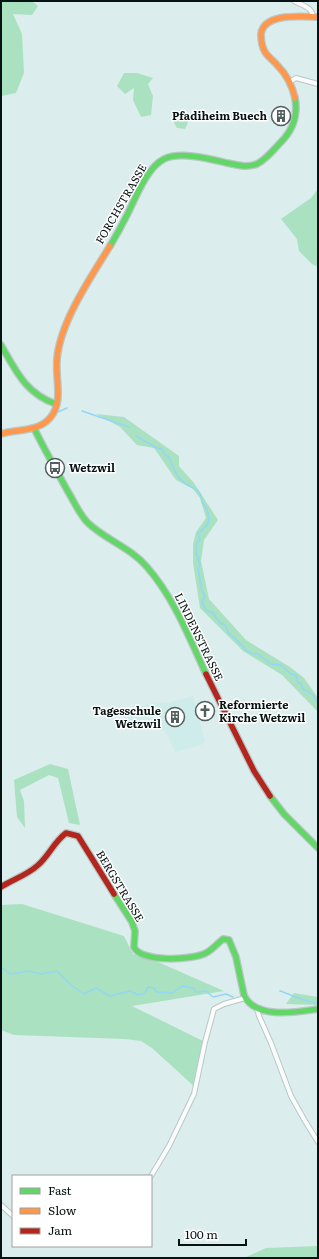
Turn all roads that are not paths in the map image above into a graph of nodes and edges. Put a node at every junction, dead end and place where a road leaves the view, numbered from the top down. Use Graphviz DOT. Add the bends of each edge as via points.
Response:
graph roads {
  1 [pos="294,1"];
  2 [pos="316,17"];
  3 [pos="291,81"];
  4 [pos="318,84"];
  5 [pos="1,345"];
  6 [pos="56,404"];
  7 [pos="34,428"];
  8 [pos="1,434"];
  9 [pos="318,848"];
  10 [pos="1,887"];
  11 [pos="245,998"];
  12 [pos="318,1009"];
  13 [pos="257,1010"];
  14 [pos="318,1142"];
  15 [pos="152,1175"];
  16 [pos="1,1205"];
  17 [pos="12,1215"];
  1 -- 2 [label="street" via="310,9"];
  2 -- 3 [label="street, FORCHSTRASSE" via="276,18 267,24 262,33 261,42 265,51"];
  3 -- 4 [label="street" via="296,78"];
  3 -- 6 [label="street, FORCHSTRASSE" via="296,103 294,123 288,134 261,162 254,166 245,166 176,156 161,161 151,170 123,224 85,286 64,333 57,355"];
  5 -- 6 [label="street" via="27,386 38,396"];
  6 -- 7 [label="street, FORCHSTRASSE" via="50,418"];
  7 -- 8 [label="street, FORCHSTRASSE"];
  7 -- 9 [label="street, LINDENSTRASSE" via="82,516 100,533 139,559 163,588 254,771 284,814"];
  10 -- 11 [label="street, BERGSTRASSE" via="36,867 57,840 66,833 78,836 132,922 135,932 133,945 136,952 141,956 151,957 198,956 206,953 223,939 229,940 235,948"];
  11 -- 13 [label="street"];
  11 -- 15 [label="street" via="214,1009 194,1094"];
  12 -- 13 [label="street" via="282,1012"];
  13 -- 14 [label="street" via="291,1096"];
  16 -- 17 [label="street"];
}
